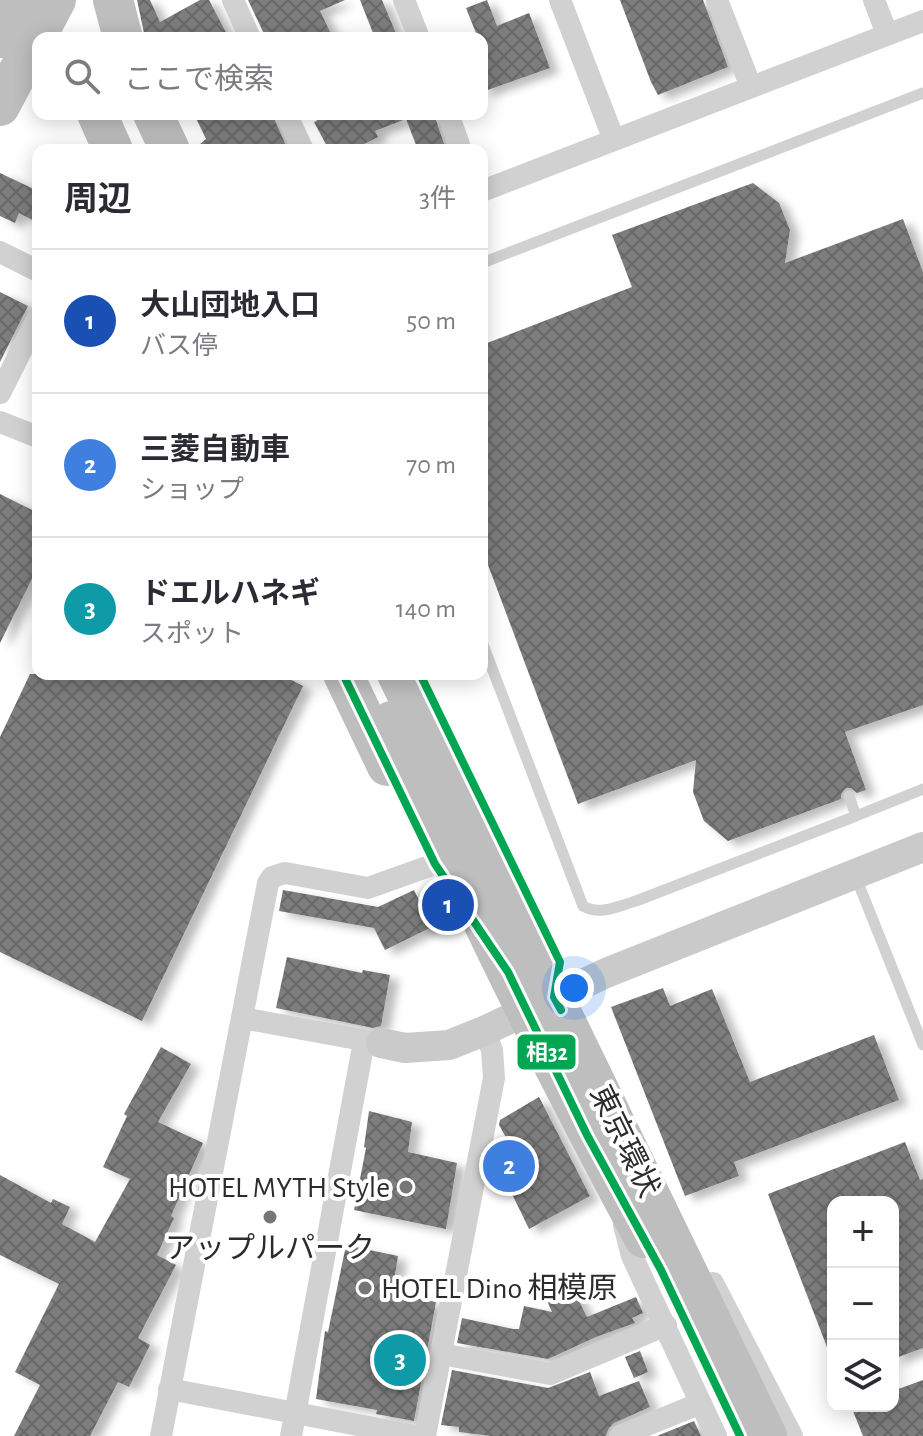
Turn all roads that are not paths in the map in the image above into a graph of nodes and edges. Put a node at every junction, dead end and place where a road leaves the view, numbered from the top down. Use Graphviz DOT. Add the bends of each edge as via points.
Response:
graph roads {
  1 [pos="93,0"];
  2 [pos="113,0"];
  3 [pos="233,0"];
  4 [pos="404,0"];
  5 [pos="560,0"];
  6 [pos="717,0"];
  7 [pos="874,0"];
  8 [pos="923,21"];
  9 [pos="32,32"];
  10 [pos="99,32"];
  11 [pos="121,32"];
  12 [pos="247,32"];
  13 [pos="417,32"];
  14 [pos="887,34"];
  15 [pos="751,87"];
  16 [pos="923,93"];
  17 [pos="32,99"];
  18 [pos="900,104"];
  19 [pos="0,106"];
  20 [pos="923,107"];
  21 [pos="0,112"];
  22 [pos="128,120"];
  23 [pos="156,120"];
  24 [pos="289,120"];
  25 [pos="450,120"];
  26 [pos="84,123"];
  27 [pos="614,140"];
  28 [pos="107,144"];
  29 [pos="138,144"];
  30 [pos="167,144"];
  31 [pos="300,144"];
  32 [pos="459,144"];
  33 [pos="488,189"];
  34 [pos="0,252"];
  35 [pos="488,261"];
  36 [pos="32,268"];
  37 [pos="32,329"];
  38 [pos="0,393"];
  39 [pos="0,422"];
  40 [pos="32,435"];
  41 [pos="488,658"];
  42 [pos="346,680"];
  43 [pos="373,680"];
  44 [pos="400,680"];
  45 [pos="423,680"];
  46 [pos="923,789"];
  47 [pos="849,796"];
  48 [pos="856,816"];
  49 [pos="923,847"];
  50 [pos="435,864"];
  51 [pos="855,873"];
  52 [pos="508,972"];
  53 [pos="541,1004"];
  54 [pos="242,1018"];
  55 [pos="484,1031"];
  56 [pos="372,1042"];
  57 [pos="923,1045"];
  58 [pos="615,1184"];
  59 [pos="660,1212"];
  60 [pos="666,1325"];
  61 [pos="441,1354"];
  62 [pos="169,1389"];
  63 [pos="701,1403"];
  64 [pos="293,1425"];
  65 [pos="161,1436"];
  66 [pos="416,1436"];
  67 [pos="425,1436"];
  68 [pos="620,1436"];
  69 [pos="716,1436"];
  70 [pos="740,1436"];
  71 [pos="767,1436"];
  72 [pos="792,1436"];
  1 -- 10 [label="highway"];
  2 -- 11 [label="highway"];
  3 -- 12 [label="street"];
  4 -- 13 [label="street"];
  5 -- 27 [label="street"];
  6 -- 15 [label="street"];
  7 -- 14 [label="street"];
  8 -- 14 [label="street"];
  9 -- 19 [label="highway"];
  14 -- 15 [label="street"];
  15 -- 27 [label="street"];
  16 -- 18 [label="lane"];
  17 -- 21 [label="highway"];
  18 -- 20 [label="lane"];
  18 -- 35 [label="lane"];
  22 -- 29 [label="highway"];
  23 -- 30 [label="highway"];
  24 -- 31 [label="street"];
  25 -- 32 [label="street"];
  26 -- 28 [label="highway"];
  27 -- 33 [label="street"];
  34 -- 36 [label="street"];
  37 -- 38 [label="street"];
  39 -- 40 [label="street"];
  41 -- 48 [label="lane" via="583,906 591,911 636,901"];
  42 -- 50 [label="highway"];
  43 -- 52 [label="highway, 東京環状"];
  44 -- 53 [label="highway, 東京環状"];
  45 -- 53 [label="highway" via="560,962"];
  46 -- 48 [label="lane"];
  47 -- 48 [label="lane"];
  49 -- 51 [label="street"];
  50 -- 52 [label="highway"];
  50 -- 54 [label="street" via="368,888 285,873 272,877"];
  51 -- 53 [label="street"];
  51 -- 57 [label="lane"];
  52 -- 53 [label="highway, 東京環状"];
  53 -- 55 [label="street"];
  53 -- 58 [label="highway, 東京環状" via="587,1135"];
  53 -- 59 [label="highway, 東京環状"];
  54 -- 56 [label="street"];
  54 -- 62 [label="street"];
  55 -- 56 [label="street" via="426,1048"];
  55 -- 61 [label="street" via="494,1078"];
  56 -- 64 [label="street"];
  58 -- 60 [label="street" via="632,1256"];
  58 -- 70 [label="highway, 東京環状"];
  59 -- 71 [label="highway, 東京環状"];
  59 -- 72 [label="street" via="707,1271"];
  60 -- 61 [label="street" via="550,1374"];
  60 -- 63 [label="street"];
  61 -- 67 [label="street"];
  62 -- 64 [label="street"];
  62 -- 65 [label="street"];
  63 -- 68 [label="street"];
  63 -- 69 [label="street"];
  64 -- 66 [label="street"];
}
